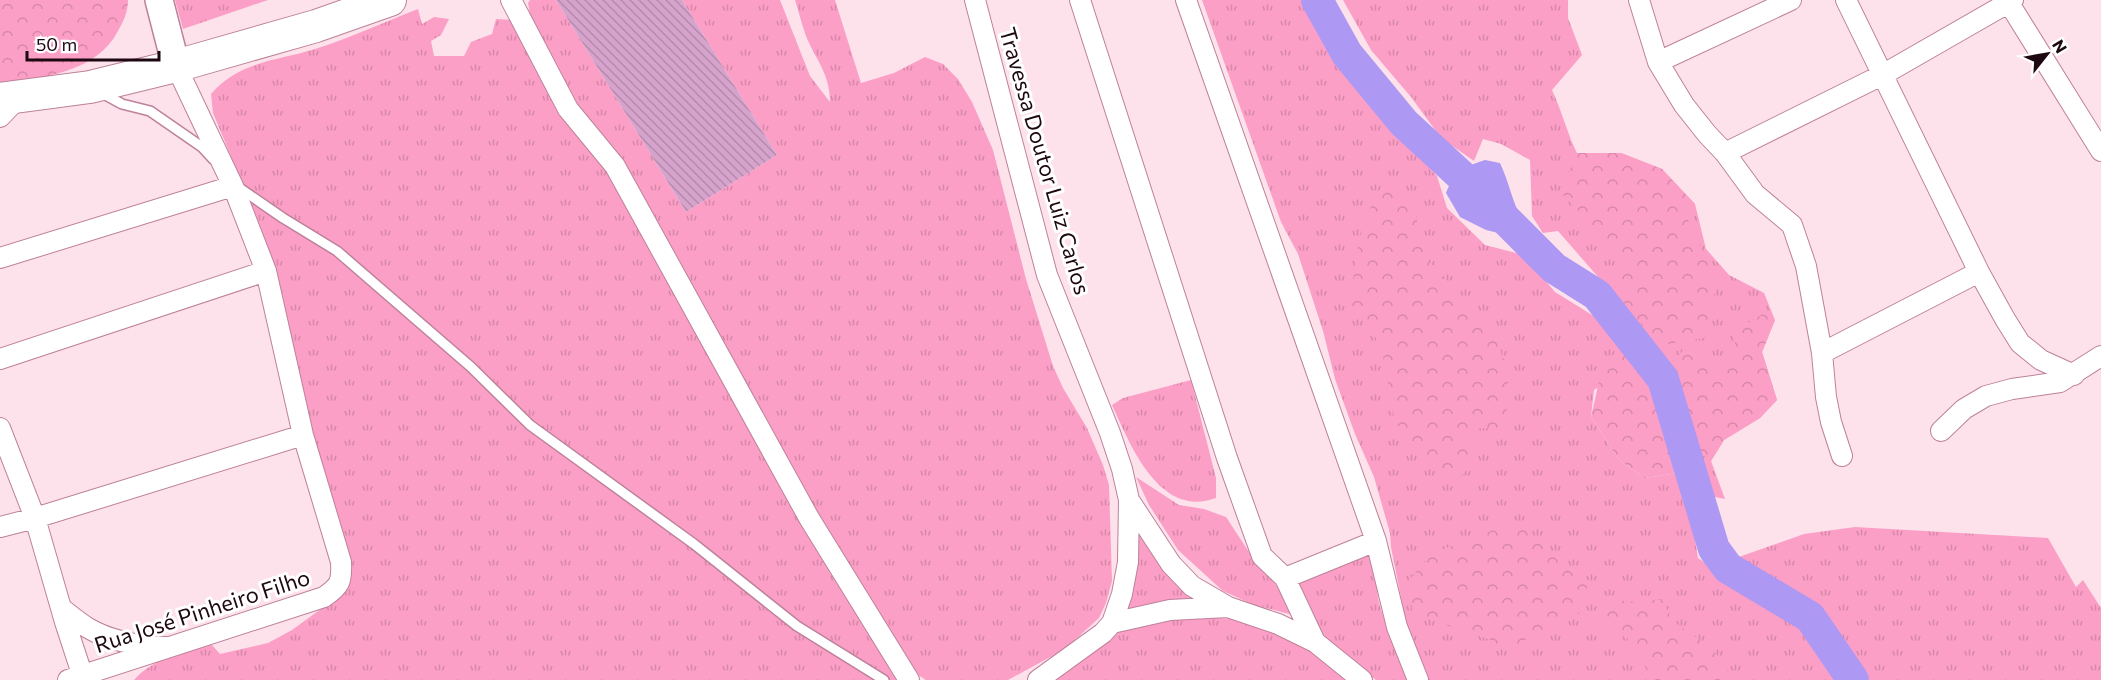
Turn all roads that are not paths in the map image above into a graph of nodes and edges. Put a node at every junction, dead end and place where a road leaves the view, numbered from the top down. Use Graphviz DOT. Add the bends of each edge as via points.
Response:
graph roads {
  1 [pos="159,0"];
  2 [pos="390,0"];
  3 [pos="511,0"];
  4 [pos="975,0"];
  5 [pos="1080,0"];
  6 [pos="1186,0"];
  7 [pos="1639,0"];
  8 [pos="1791,0"];
  9 [pos="1845,0"];
  10 [pos="2009,1"];
  11 [pos="1658,62"];
  12 [pos="176,66"];
  13 [pos="1884,74"];
  14 [pos="90,87"];
  15 [pos="11,97"];
  16 [pos="0,117"];
  17 [pos="2101,151"];
  18 [pos="1725,153"];
  19 [pos="230,181"];
  20 [pos="0,258"];
  21 [pos="266,271"];
  22 [pos="1979,272"];
  23 [pos="1822,353"];
  24 [pos="2101,356"];
  25 [pos="0,359"];
  26 [pos="2074,375"];
  27 [pos="0,428"];
  28 [pos="1941,431"];
  29 [pos="303,435"];
  30 [pos="1842,456"];
  31 [pos="1130,500"];
  32 [pos="34,518"];
  33 [pos="0,526"];
  34 [pos="1376,542"];
  35 [pos="1285,578"];
  36 [pos="1228,607"];
  37 [pos="61,608"];
  38 [pos="1112,623"];
  39 [pos="1315,642"];
  40 [pos="173,648"];
  41 [pos="78,678"];
  42 [pos="121,680"];
  43 [pos="884,680"];
  44 [pos="909,680"];
  45 [pos="1038,680"];
  46 [pos="1362,680"];
  47 [pos="1418,680"];
  1 -- 12 [label="street"];
  2 -- 12 [label="main road" via="316,26"];
  3 -- 44 [label="street" via="568,109 615,166 809,518"];
  4 -- 31 [label="street, Travessa Doutor Luiz Carlos" via="1047,274 1110,433"];
  5 -- 35 [label="street" via="1227,458 1262,556"];
  6 -- 34 [label="street"];
  7 -- 11 [label="street"];
  8 -- 11 [label="street"];
  9 -- 13 [label="street"];
  10 -- 13 [label="street"];
  10 -- 17 [label="street"];
  11 -- 18 [label="street" via="1684,105"];
  12 -- 14 [label="main road"];
  12 -- 19 [label="street"];
  13 -- 18 [label="street"];
  13 -- 22 [label="street"];
  14 -- 15 [label="main road"];
  14 -- 19 [label="lane" via="122,104 150,111 202,147"];
  15 -- 16 [label="street"];
  18 -- 23 [label="street" via="1755,194 1792,225 1806,266"];
  19 -- 20 [label="street"];
  19 -- 21 [label="street"];
  19 -- 43 [label="lane" via="337,251 471,367 530,425 694,544 797,626"];
  21 -- 25 [label="street"];
  21 -- 29 [label="street"];
  22 -- 23 [label="street"];
  22 -- 26 [label="street" via="2020,343 2041,360"];
  23 -- 30 [label="street" via="1826,398"];
  24 -- 26 [label="street"];
  26 -- 28 [label="street" via="2060,382 1986,396"];
  27 -- 32 [label="street"];
  29 -- 32 [label="street"];
  29 -- 40 [label="street, Rua José Pinheiro Filho" via="341,562 342,576 337,588 324,597"];
  31 -- 36 [label="street" via="1172,564 1192,586"];
  31 -- 38 [label="street" via="1128,562"];
  32 -- 33 [label="street"];
  32 -- 37 [label="street"];
  34 -- 35 [label="street"];
  34 -- 47 [label="street" via="1397,627"];
  35 -- 39 [label="street"];
  36 -- 38 [label="street" via="1170,610"];
  36 -- 39 [label="street"];
  37 -- 40 [label="street" via="89,628 115,639"];
  37 -- 41 [label="street"];
  38 -- 45 [label="street"];
  39 -- 46 [label="street"];
  40 -- 41 [label="street, Rua José Pinheiro Filho"];
  40 -- 42 [label="street"];
}
